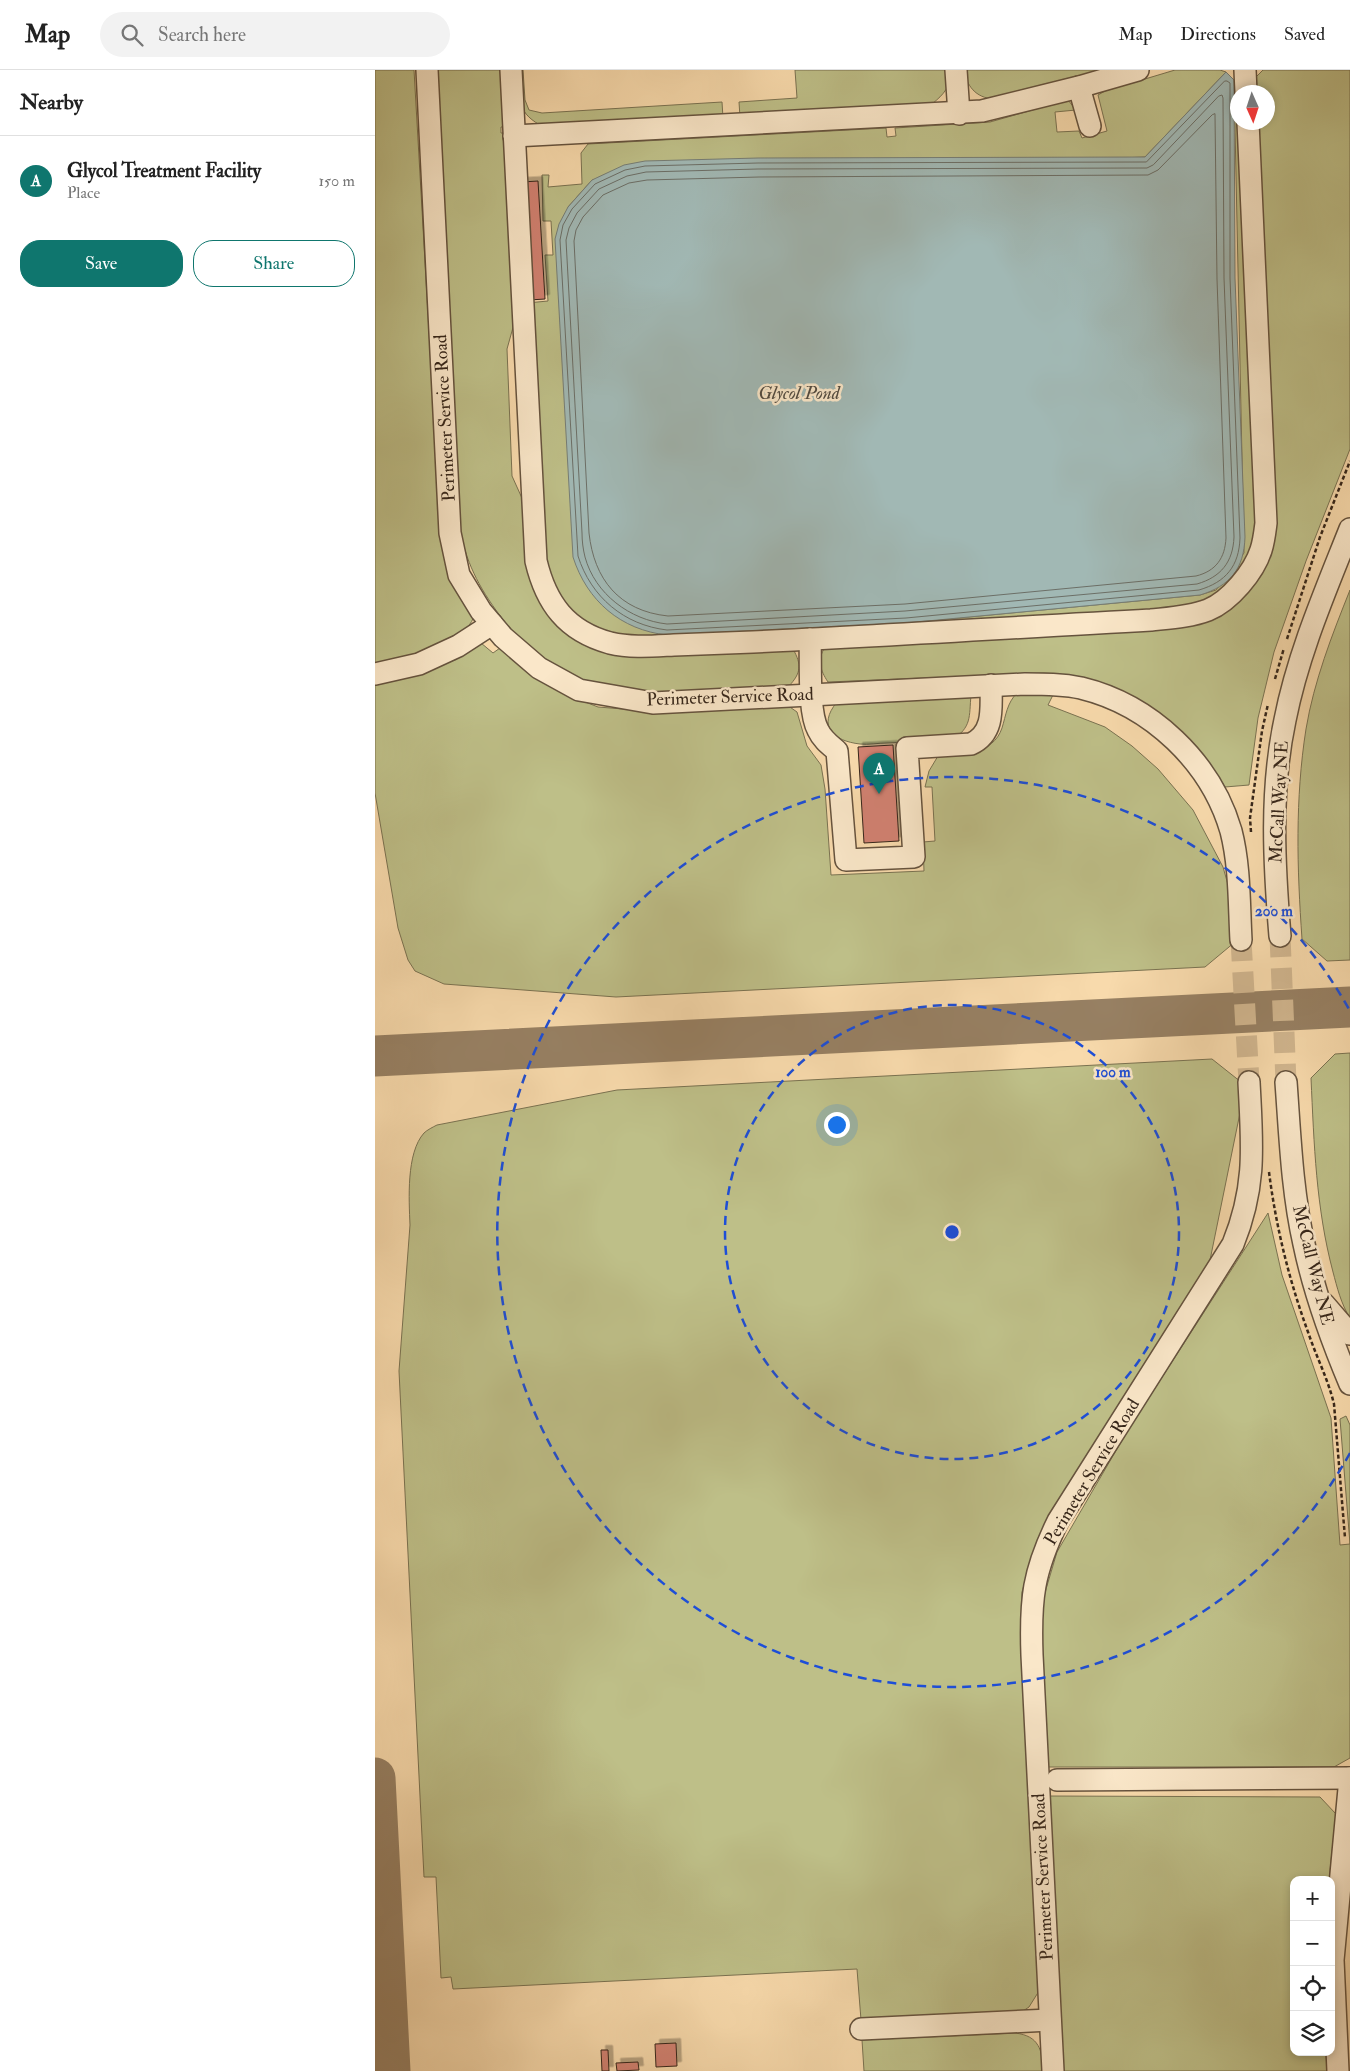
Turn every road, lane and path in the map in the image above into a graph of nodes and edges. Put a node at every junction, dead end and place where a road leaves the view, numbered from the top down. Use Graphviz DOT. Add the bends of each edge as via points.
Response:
graph roads {
  1 [pos="427,70"];
  2 [pos="511,70"];
  3 [pos="955,70"];
  4 [pos="1138,70"];
  5 [pos="1245,70"];
  6 [pos="1246,85"];
  7 [pos="1079,88"];
  8 [pos="959,114"];
  9 [pos="1090,126"];
  10 [pos="1248,130"];
  11 [pos="514,136"];
  12 [pos="1350,529"];
  13 [pos="492,624"];
  14 [pos="810,639"];
  15 [pos="375,674"];
  16 [pos="991,684"];
  17 [pos="812,694"];
  18 [pos="1279,936"];
  19 [pos="1241,940"];
  20 [pos="1249,1082"];
  21 [pos="1286,1082"];
  22 [pos="1319,1298"];
  23 [pos="1350,1334"];
  24 [pos="1350,1384"];
  25 [pos="1350,1778"];
  26 [pos="1057,1780"];
  27 [pos="1050,2020"];
  28 [pos="861,2029"];
  29 [pos="1053,2071"];
  30 [pos="1338,2071"];
  1 -- 13 [label="street, Perimeter Service Road" via="450,534 459,575"];
  2 -- 11 [label="street"];
  3 -- 8 [label="street"];
  4 -- 7 [label="street"];
  5 -- 6 [label="street"];
  7 -- 8 [label="street"];
  7 -- 9 [label="street"];
  8 -- 11 [label="street"];
  10 -- 14 [label="street" via="1267,500 1261,550 1250,574 1229,596 1209,610 1182,617"];
  11 -- 14 [label="street" via="536,561 551,600 557,610 581,631 624,646"];
  12 -- 18 [label="street, McCall Way NE" via="1317,611 1285,720 1278,764 1275,819"];
  13 -- 15 [label="street" via="459,646 419,664"];
  13 -- 17 [label="street, Perimeter Service Road" via="539,668 579,690 653,703"];
  14 -- 17 [label="street"];
  16 -- 17 [label="street, Perimeter Service Road"];
  16 -- 17 [label="street" via="991,715 985,734 979,740 971,744 907,748 914,857 846,860 837,751 816,727"];
  16 -- 19 [label="street, Perimeter Service Road" via="1059,684 1103,695 1147,717 1184,748 1211,785 1231,830"];
  20 -- 27 [label="street, Perimeter Service Road" via="1250,1185 1242,1222 1233,1244 1058,1521 1043,1555 1033,1590 1032,1655"];
  21 -- 22 [label="street, McCall Way NE" via="1291,1155 1303,1242"];
  22 -- 23 [label="street"];
  22 -- 24 [label="street, McCall Way NE" via="1331,1341"];
  25 -- 26 [label="street"];
  25 -- 30 [label="street" via="1333,1960"];
  27 -- 28 [label="street"];
  27 -- 29 [label="street, Perimeter Service Road"];
}
